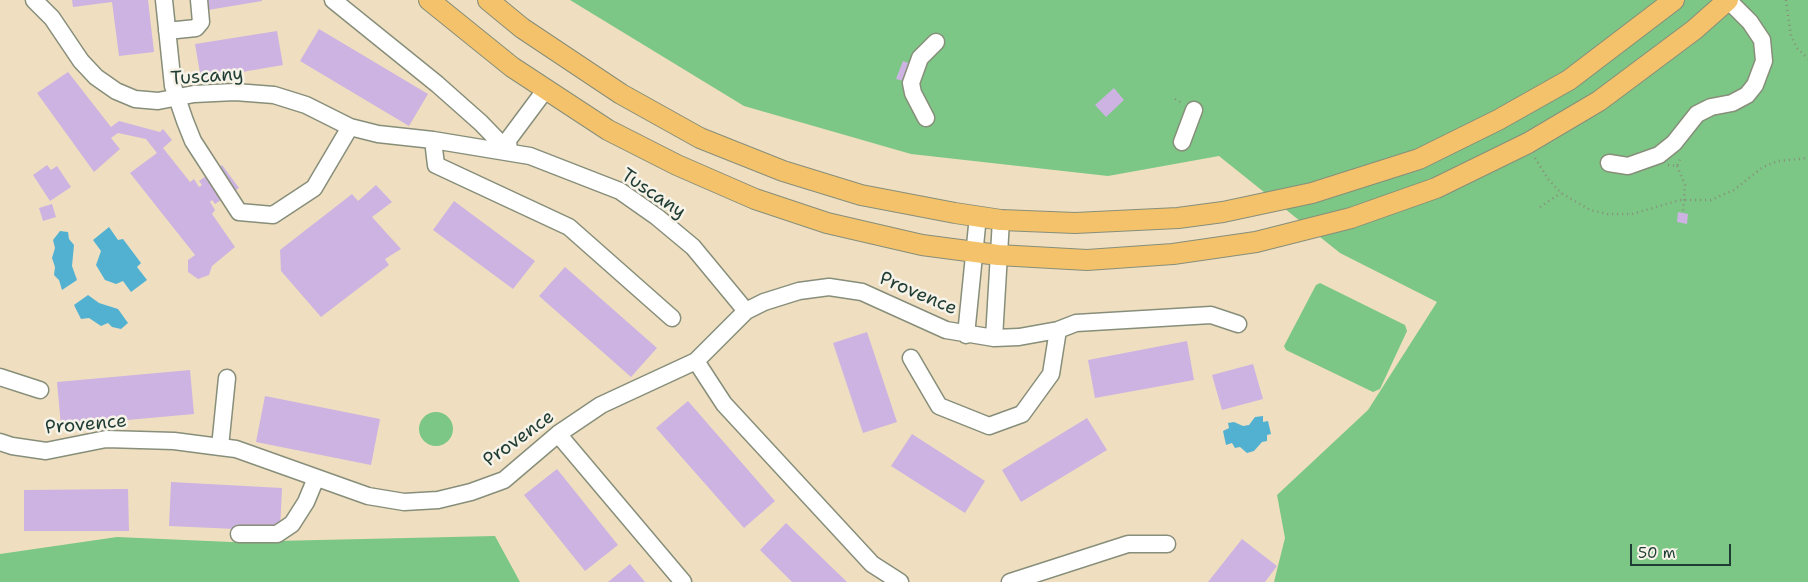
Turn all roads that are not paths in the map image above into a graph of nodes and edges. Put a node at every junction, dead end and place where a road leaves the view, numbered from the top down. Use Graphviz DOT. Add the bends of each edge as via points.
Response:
graph roads {
  1 [pos="34,0"];
  2 [pos="164,0"];
  3 [pos="198,0"];
  4 [pos="333,0"];
  5 [pos="429,0"];
  6 [pos="488,0"];
  7 [pos="1674,0"];
  8 [pos="1728,0"];
  9 [pos="167,31"];
  10 [pos="936,42"];
  11 [pos="546,89"];
  12 [pos="177,98"];
  13 [pos="1194,110"];
  14 [pos="926,118"];
  15 [pos="350,126"];
  16 [pos="433,140"];
  17 [pos="1182,142"];
  18 [pos="509,152"];
  19 [pos="1609,163"];
  20 [pos="978,216"];
  21 [pos="1001,220"];
  22 [pos="975,252"];
  23 [pos="998,255"];
  24 [pos="746,311"];
  25 [pos="672,318"];
  26 [pos="1238,324"];
  27 [pos="1058,330"];
  28 [pos="966,335"];
  29 [pos="994,338"];
  30 [pos="911,358"];
  31 [pos="696,361"];
  32 [pos="0,377"];
  33 [pos="227,378"];
  34 [pos="40,390"];
  35 [pos="558,434"];
  36 [pos="0,442"];
  37 [pos="220,447"];
  38 [pos="316,478"];
  39 [pos="239,534"];
  40 [pos="1167,544"];
  41 [pos="683,582"];
  42 [pos="900,582"];
  43 [pos="1010,582"];
  1 -- 12 [label="street, Tuscany" via="52,18 96,77 116,91 135,99 158,101"];
  2 -- 9 [label="street"];
  3 -- 9 [label="street" via="201,22 196,28"];
  4 -- 18 [label="street" via="438,84"];
  5 -- 11 [label="main road" via="512,67"];
  6 -- 20 [label="main road" via="522,28 621,94 700,138 783,171 861,195"];
  7 -- 21 [label="main road" via="1569,80 1419,159 1312,193 1223,212 1178,218 1075,223"];
  8 -- 19 [label="street" via="1762,40 1764,61 1756,85 1747,95 1732,103 1697,114 1659,155 1628,166"];
  8 -- 23 [label="main road" via="1694,30 1599,101 1528,143 1436,188 1351,218 1256,242 1173,254 1087,260"];
  9 -- 12 [label="street"];
  10 -- 14 [label="street" via="920,58 911,83"];
  11 -- 18 [label="street" via="508,140"];
  11 -- 22 [label="main road" via="608,130 755,199 827,222 922,245"];
  12 -- 15 [label="street, Tuscany" via="235,92 274,95 306,105"];
  12 -- 15 [label="street" via="194,141 239,212 273,215 314,188"];
  13 -- 17 [label="street"];
  15 -- 16 [label="street, Tuscany" via="378,134"];
  16 -- 18 [label="street, Tuscany"];
  16 -- 25 [label="street" via="436,165 569,227"];
  18 -- 24 [label="street, Tuscany" via="530,156 620,191 693,247"];
  20 -- 21 [label="main road"];
  20 -- 22 [label="street, Provence"];
  21 -- 23 [label="street"];
  22 -- 23 [label="main road"];
  22 -- 28 [label="street, Provence"];
  23 -- 29 [label="street"];
  24 -- 28 [label="street, Provence" via="799,291 829,287 862,292 912,316"];
  24 -- 31 [label="street, Provence"];
  26 -- 27 [label="street, Provence" via="1211,315 1076,322"];
  27 -- 29 [label="street, Provence"];
  27 -- 30 [label="street" via="1052,374 1022,414 989,426 939,406"];
  28 -- 29 [label="street, Provence"];
  31 -- 35 [label="street, Provence" via="602,405"];
  31 -- 42 [label="street" via="724,404 872,564"];
  32 -- 34 [label="street"];
  33 -- 37 [label="street"];
  35 -- 38 [label="street, Provence" via="504,480 438,500 404,502 368,496"];
  35 -- 41 [label="street"];
  36 -- 37 [label="street, Provence" via="46,450 106,439 174,441"];
  37 -- 38 [label="street, Provence" via="236,449"];
  38 -- 39 [label="street" via="292,524 278,534"];
  40 -- 43 [label="street" via="1128,544"];
}
